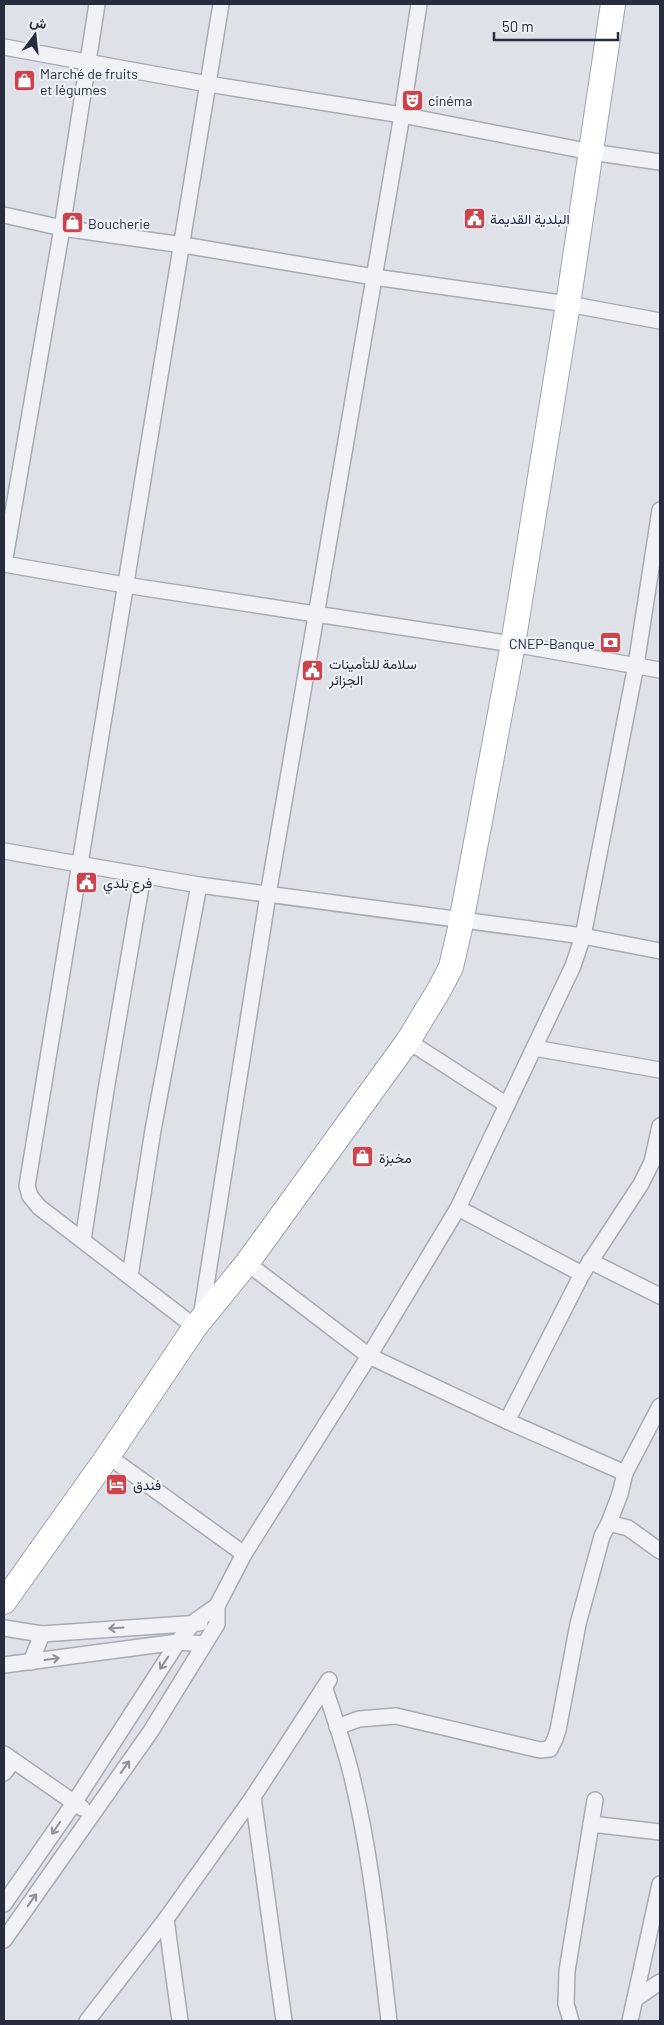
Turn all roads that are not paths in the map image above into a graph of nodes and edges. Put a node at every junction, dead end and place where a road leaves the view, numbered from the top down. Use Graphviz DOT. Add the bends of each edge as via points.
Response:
graph roads {
  1 [pos="97,4"];
  2 [pos="222,4"];
  3 [pos="418,4"];
  4 [pos="613,4"];
  5 [pos="4,47"];
  6 [pos="88,61"];
  7 [pos="208,84"];
  8 [pos="402,115"];
  9 [pos="591,152"];
  10 [pos="660,162"];
  11 [pos="4,215"];
  12 [pos="62,228"];
  13 [pos="183,245"];
  14 [pos="374,276"];
  15 [pos="568,304"];
  16 [pos="660,321"];
  17 [pos="660,510"];
  18 [pos="4,564"];
  19 [pos="125,585"];
  20 [pos="317,614"];
  21 [pos="513,644"];
  22 [pos="636,665"];
  23 [pos="660,670"];
  24 [pos="4,850"];
  25 [pos="82,864"];
  26 [pos="143,875"];
  27 [pos="198,885"];
  28 [pos="268,895"];
  29 [pos="462,920"];
  30 [pos="583,936"];
  31 [pos="660,951"];
  32 [pos="408,1041"];
  33 [pos="534,1048"];
  34 [pos="660,1070"];
  35 [pos="507,1105"];
  36 [pos="660,1126"];
  37 [pos="458,1208"];
  38 [pos="83,1240"];
  39 [pos="590,1261"];
  40 [pos="247,1263"];
  41 [pos="582,1274"];
  42 [pos="130,1276"];
  43 [pos="660,1296"];
  44 [pos="198,1323"];
  45 [pos="369,1356"];
  46 [pos="660,1406"];
  47 [pos="507,1421"];
  48 [pos="108,1456"];
  49 [pos="624,1473"];
  50 [pos="609,1523"];
  51 [pos="660,1551"];
  52 [pos="244,1554"];
  53 [pos="4,1602"];
  54 [pos="217,1606"];
  55 [pos="194,1622"];
  56 [pos="216,1624"];
  57 [pos="4,1628"];
  58 [pos="42,1634"];
  59 [pos="178,1642"];
  60 [pos="204,1644"];
  61 [pos="31,1662"];
  62 [pos="4,1665"];
  63 [pos="337,1727"];
  64 [pos="8,1758"];
  65 [pos="4,1774"];
  66 [pos="253,1797"];
  67 [pos="595,1800"];
  68 [pos="74,1803"];
  69 [pos="92,1814"];
  70 [pos="591,1824"];
  71 [pos="660,1832"];
  72 [pos="660,1884"];
  73 [pos="4,1904"];
  74 [pos="166,1919"];
  75 [pos="4,1940"];
  76 [pos="660,1982"];
  77 [pos="635,1999"];
  78 [pos="87,2021"];
  79 [pos="180,2021"];
  80 [pos="284,2021"];
  81 [pos="389,2021"];
  82 [pos="571,2021"];
  83 [pos="630,2021"];
  1 -- 6 [label="street"];
  2 -- 7 [label="street"];
  3 -- 8 [label="street"];
  4 -- 9 [label="main road"];
  5 -- 6 [label="street"];
  6 -- 7 [label="street"];
  6 -- 12 [label="street"];
  7 -- 8 [label="street"];
  7 -- 13 [label="street"];
  8 -- 9 [label="street"];
  8 -- 14 [label="street"];
  9 -- 10 [label="street"];
  9 -- 15 [label="main road"];
  11 -- 12 [label="street"];
  12 -- 13 [label="street"];
  12 -- 18 [label="street"];
  13 -- 14 [label="street"];
  13 -- 19 [label="street"];
  14 -- 15 [label="street"];
  14 -- 20 [label="street"];
  15 -- 16 [label="street"];
  15 -- 21 [label="main road"];
  17 -- 22 [label="street"];
  18 -- 19 [label="street"];
  19 -- 20 [label="street"];
  19 -- 25 [label="street"];
  20 -- 21 [label="street"];
  20 -- 28 [label="street"];
  21 -- 22 [label="street"];
  21 -- 29 [label="main road"];
  22 -- 23 [label="street"];
  22 -- 30 [label="street"];
  24 -- 25 [label="street"];
  25 -- 26 [label="street"];
  25 -- 38 [label="street" via="27,1186 39,1207"];
  26 -- 27 [label="street"];
  26 -- 38 [label="street"];
  27 -- 28 [label="street"];
  27 -- 42 [label="street"];
  28 -- 29 [label="street"];
  28 -- 44 [label="street"];
  29 -- 30 [label="street"];
  29 -- 32 [label="main road" via="451,967"];
  30 -- 31 [label="street"];
  30 -- 33 [label="street" via="574,966"];
  32 -- 35 [label="street"];
  32 -- 40 [label="main road"];
  33 -- 34 [label="street"];
  33 -- 35 [label="street"];
  35 -- 37 [label="street"];
  36 -- 39 [label="street" via="652,1162"];
  37 -- 41 [label="street"];
  37 -- 45 [label="street"];
  38 -- 42 [label="street"];
  39 -- 41 [label="street"];
  39 -- 43 [label="street"];
  40 -- 44 [label="main road"];
  40 -- 45 [label="street"];
  41 -- 47 [label="street"];
  42 -- 44 [label="street"];
  44 -- 48 [label="main road"];
  45 -- 47 [label="street"];
  45 -- 52 [label="street"];
  46 -- 49 [label="street"];
  47 -- 49 [label="street"];
  48 -- 52 [label="street"];
  48 -- 53 [label="main road"];
  49 -- 50 [label="street"];
  50 -- 51 [label="street" via="628,1528"];
  50 -- 63 [label="street" via="602,1536 578,1624 558,1730 550,1749 540,1750 396,1716 359,1719"];
  52 -- 54 [label="street"];
  54 -- 55 [label="street"];
  54 -- 56 [label="street"];
  55 -- 56 [label="street"];
  55 -- 58 [label="street, one-way"];
  55 -- 59 [label="street"];
  56 -- 60 [label="street"];
  57 -- 58 [label="street"];
  58 -- 61 [label="street"];
  59 -- 60 [label="street"];
  61 -- 59 [label="street, one-way"];
  59 -- 68 [label="street, one-way"];
  69 -- 60 [label="street, one-way" via="151,1732"];
  61 -- 62 [label="street"];
  63 -- 66 [label="street" via="327,1685"];
  63 -- 81 [label="street" via="362,1822"];
  64 -- 65 [label="street"];
  64 -- 68 [label="street"];
  66 -- 74 [label="street"];
  66 -- 80 [label="street"];
  67 -- 70 [label="street"];
  68 -- 69 [label="street"];
  68 -- 73 [label="street, one-way"];
  75 -- 69 [label="street, one-way"];
  70 -- 71 [label="street"];
  70 -- 82 [label="street" via="567,1971 566,2004"];
  72 -- 77 [label="street"];
  74 -- 78 [label="street"];
  74 -- 79 [label="street"];
  76 -- 77 [label="street"];
  77 -- 83 [label="street"];
}
